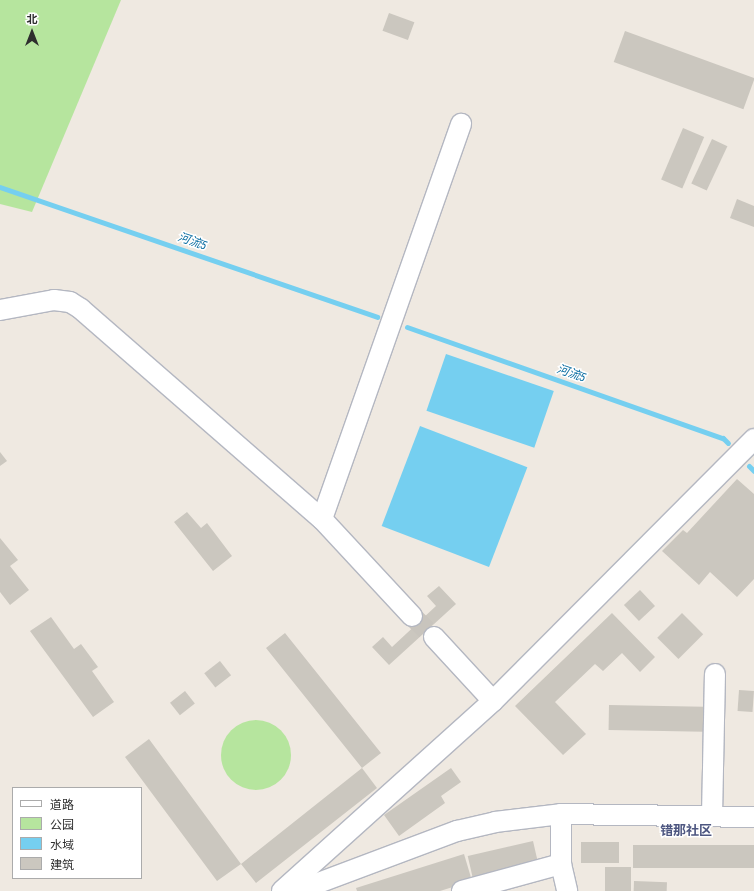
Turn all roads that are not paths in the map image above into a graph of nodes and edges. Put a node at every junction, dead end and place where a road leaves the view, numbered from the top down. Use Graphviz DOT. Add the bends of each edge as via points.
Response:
graph roads {
  1 [pos="461,124"];
  2 [pos="0,310"];
  3 [pos="754,438"];
  4 [pos="322,519"];
  5 [pos="412,616"];
  6 [pos="434,637"];
  7 [pos="715,674"];
  8 [pos="492,701"];
  9 [pos="561,814"];
  10 [pos="712,816"];
  11 [pos="754,817"];
  12 [pos="561,864"];
  13 [pos="282,891"];
  14 [pos="297,891"];
  15 [pos="462,891"];
  16 [pos="567,891"];
  1 -- 4 [label="street"];
  2 -- 4 [label="street" via="54,300 70,302 81,309"];
  3 -- 8 [label="street"];
  4 -- 5 [label="street"];
  6 -- 8 [label="street"];
  7 -- 10 [label="street"];
  8 -- 13 [label="street"];
  9 -- 10 [label="street"];
  9 -- 12 [label="street"];
  9 -- 14 [label="street" via="495,822 457,831"];
  10 -- 11 [label="street"];
  12 -- 15 [label="street"];
  12 -- 16 [label="street"];
}
